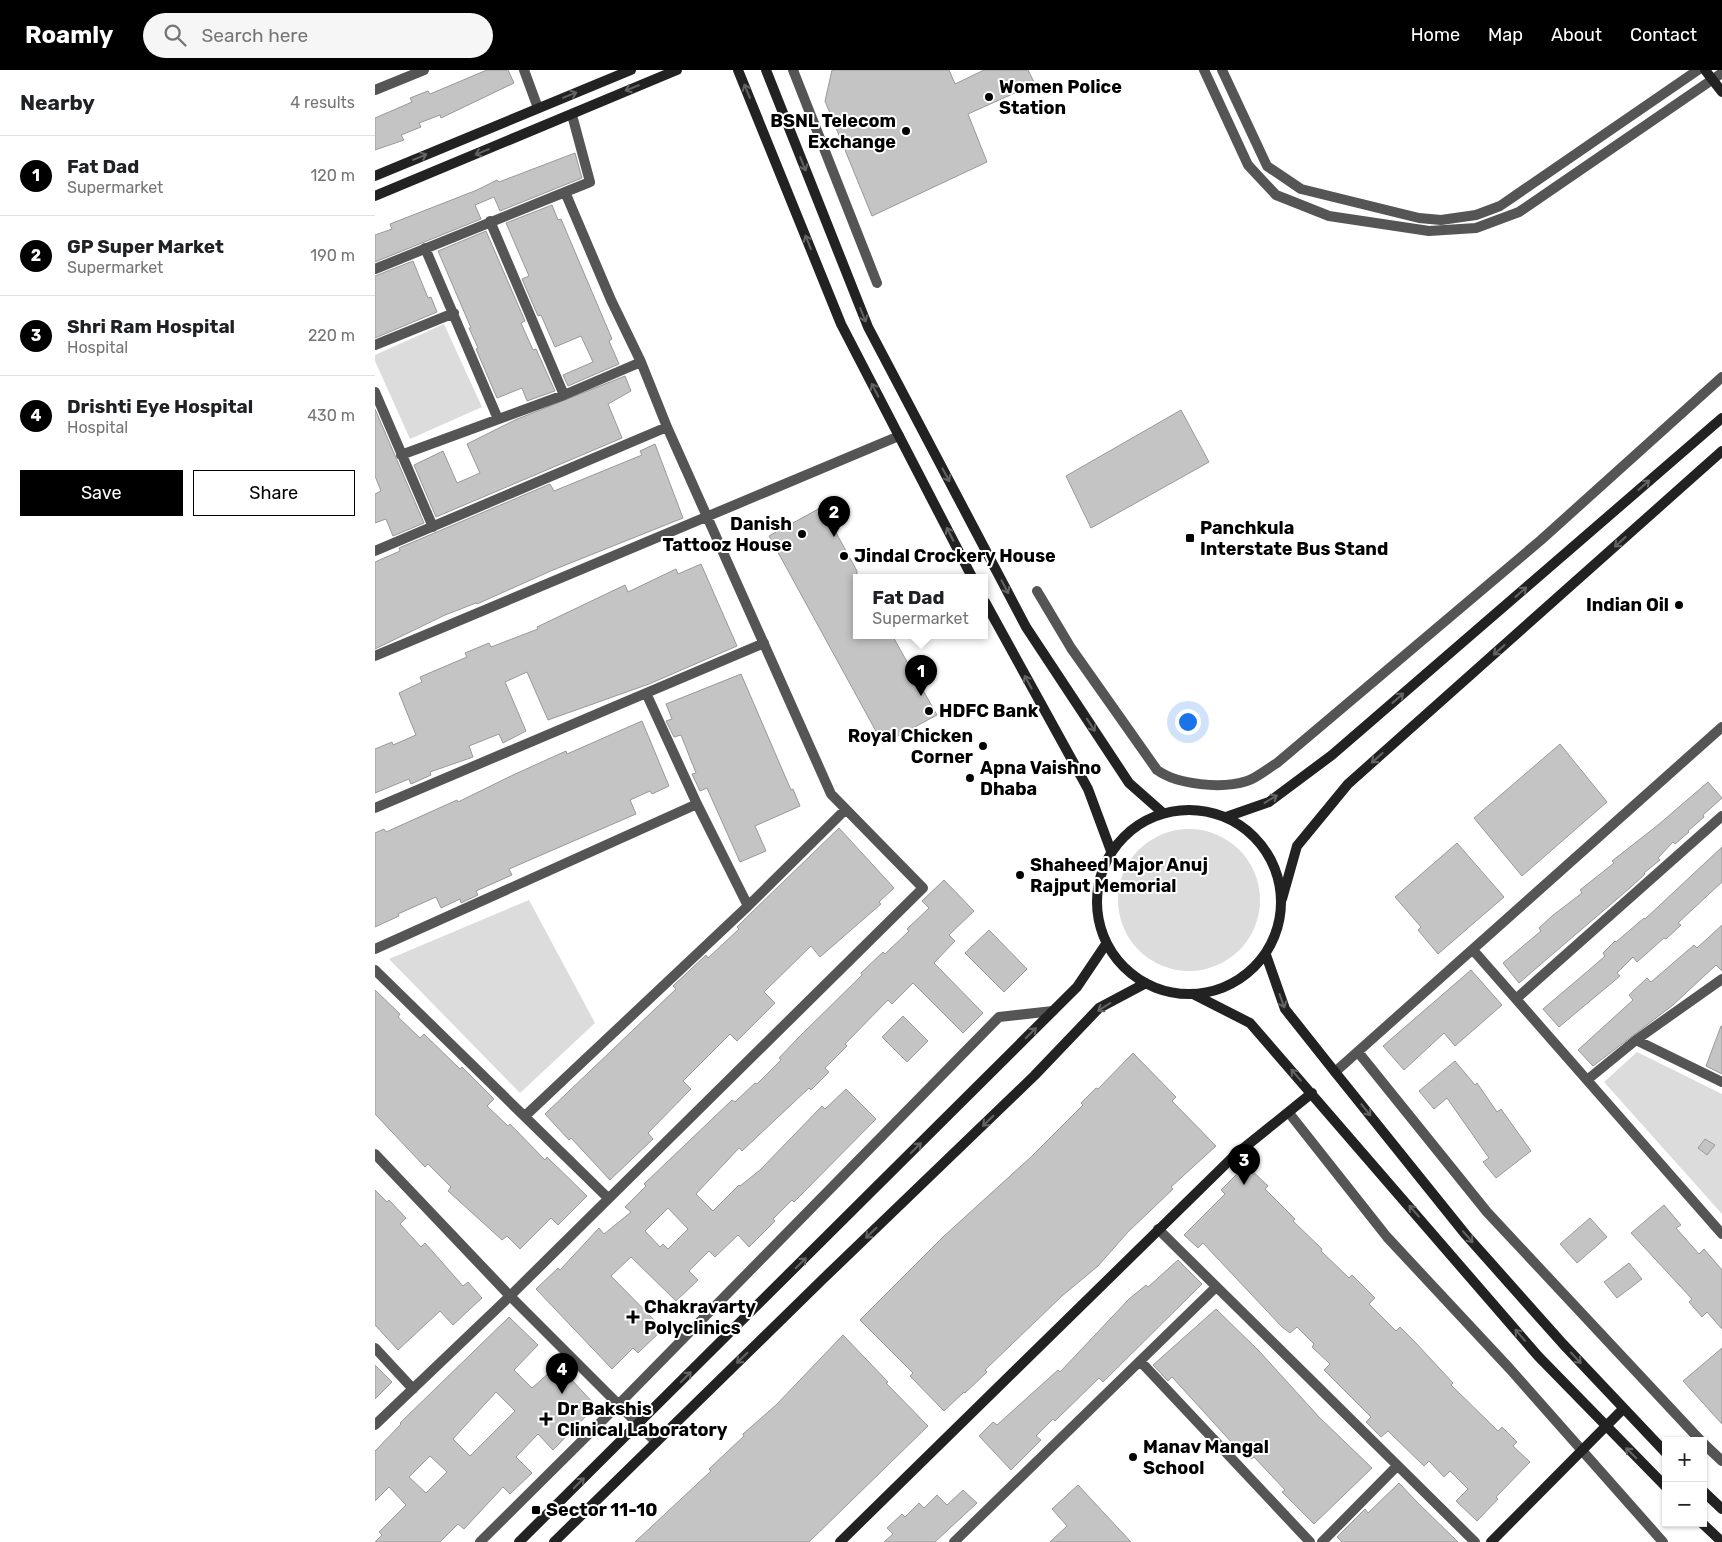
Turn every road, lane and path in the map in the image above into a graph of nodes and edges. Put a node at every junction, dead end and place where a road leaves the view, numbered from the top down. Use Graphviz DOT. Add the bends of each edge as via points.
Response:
graph roads {
  1 [pos="524,70"];
  2 [pos="631,70"];
  3 [pos="677,70"];
  4 [pos="738,70"];
  5 [pos="766,70"];
  6 [pos="793,70"];
  7 [pos="1204,70"];
  8 [pos="1222,70"];
  9 [pos="1698,70"];
  10 [pos="1705,70"];
  11 [pos="418,71"];
  12 [pos="1722,73"];
  13 [pos="1713,80"];
  14 [pos="375,90"];
  15 [pos="1722,92"];
  16 [pos="538,108"];
  17 [pos="572,115"];
  18 [pos="375,176"];
  19 [pos="565,192"];
  20 [pos="375,196"];
  21 [pos="490,221"];
  22 [pos="425,248"];
  23 [pos="375,268"];
  24 [pos="877,283"];
  25 [pos="454,313"];
  26 [pos="375,345"];
  27 [pos="641,362"];
  28 [pos="1722,377"];
  29 [pos="375,392"];
  30 [pos="564,395"];
  31 [pos="1722,418"];
  32 [pos="498,419"];
  33 [pos="667,427"];
  34 [pos="899,436"];
  35 [pos="1722,451"];
  36 [pos="401,455"];
  37 [pos="707,516"];
  38 [pos="433,527"];
  39 [pos="375,552"];
  40 [pos="970,574"];
  41 [pos="1037,591"];
  42 [pos="988,607"];
  43 [pos="764,643"];
  44 [pos="375,656"];
  45 [pos="646,693"];
  46 [pos="1722,728"];
  47 [pos="697,804"];
  48 [pos="375,808"];
  49 [pos="845,810"];
  50 [pos="1163,813"];
  51 [pos="1722,816"];
  52 [pos="1226,817"];
  53 [pos="1712,825"];
  54 [pos="1722,830"];
  55 [pos="1111,851"];
  56 [pos="1282,899"];
  57 [pos="748,906"];
  58 [pos="1105,944"];
  59 [pos="375,950"];
  60 [pos="1473,950"];
  61 [pos="1265,955"];
  62 [pos="375,970"];
  63 [pos="1722,979"];
  64 [pos="1146,983"];
  65 [pos="1195,995"];
  66 [pos="1517,998"];
  67 [pos="1053,1011"];
  68 [pos="1636,1040"];
  69 [pos="1358,1052"];
  70 [pos="1335,1072"];
  71 [pos="1587,1080"];
  72 [pos="1722,1082"];
  73 [pos="1312,1093"];
  74 [pos="1289,1113"];
  75 [pos="525,1116"];
  76 [pos="375,1154"];
  77 [pos="608,1198"];
  78 [pos="1158,1229"];
  79 [pos="1722,1234"];
  80 [pos="1216,1287"];
  81 [pos="510,1296"];
  82 [pos="375,1348"];
  83 [pos="1140,1361"];
  84 [pos="413,1389"];
  85 [pos="619,1404"];
  86 [pos="1623,1409"];
  87 [pos="639,1424"];
  88 [pos="375,1426"];
  89 [pos="1605,1427"];
  90 [pos="1697,1437"];
  91 [pos="656,1442"];
  92 [pos="1707,1447"];
  93 [pos="1662,1449"];
  94 [pos="1582,1450"];
  95 [pos="1722,1461"];
  96 [pos="1397,1466"];
  97 [pos="1662,1483"];
  98 [pos="1707,1495"];
  99 [pos="1722,1509"];
  100 [pos="1706,1527"];
  101 [pos="480,1542"];
  102 [pos="519,1542"];
  103 [pos="554,1542"];
  104 [pos="840,1542"];
  105 [pos="954,1542"];
  106 [pos="1310,1542"];
  107 [pos="1322,1542"];
  108 [pos="1475,1542"];
  109 [pos="1491,1542"];
  110 [pos="1663,1542"];
  111 [pos="1722,1542"];
  1 -- 16 [label="street"];
  16 -- 2 [label="street, one-way"];
  3 -- 17 [label="street, one-way"];
  34 -- 4 [label="street, one-way" via="841,324"];
  5 -- 50 [label="street, one-way" via="868,327 1026,626 1129,783"];
  6 -- 24 [label="street"];
  7 -- 13 [label="street" via="1248,165 1276,195 1329,216 1429,231 1476,228 1519,212"];
  8 -- 9 [label="street" via="1261,157 1275,173 1301,189 1419,218 1441,220 1476,215 1500,206"];
  10 -- 13 [label="street"];
  11 -- 14 [label="street"];
  12 -- 13 [label="street"];
  13 -- 15 [label="street"];
  18 -- 16 [label="street, one-way"];
  17 -- 19 [label="street" via="590,182"];
  17 -- 20 [label="street, one-way"];
  19 -- 21 [label="street"];
  19 -- 27 [label="street"];
  21 -- 22 [label="street"];
  21 -- 30 [label="street"];
  22 -- 23 [label="street"];
  22 -- 25 [label="street"];
  25 -- 26 [label="street"];
  25 -- 32 [label="street"];
  27 -- 30 [label="street"];
  27 -- 33 [label="street"];
  28 -- 41 [label="street" via="1541,540 1277,763 1249,781 1234,784 1184,783 1157,770 1071,648"];
  29 -- 36 [label="street"];
  30 -- 32 [label="street"];
  52 -- 31 [label="street, one-way" via="1269,802 1332,755"];
  32 -- 36 [label="street"];
  33 -- 37 [label="street"];
  33 -- 38 [label="street"];
  34 -- 37 [label="street"];
  40 -- 34 [label="street, one-way"];
  35 -- 56 [label="street, one-way" via="1348,784 1297,846"];
  36 -- 38 [label="street"];
  37 -- 43 [label="street"];
  37 -- 44 [label="street"];
  38 -- 39 [label="street"];
  55 -- 42 [label="street, one-way" via="1088,789"];
  43 -- 45 [label="street"];
  43 -- 49 [label="street" via="831,794"];
  45 -- 47 [label="street"];
  45 -- 48 [label="street"];
  46 -- 60 [label="street"];
  47 -- 57 [label="street"];
  47 -- 59 [label="street"];
  49 -- 57 [label="street"];
  49 -- 77 [label="street" via="923,888"];
  50 -- 52 [label="street" via="1198,810"];
  50 -- 55 [label="street" via="1133,828"];
  51 -- 53 [label="street"];
  52 -- 56 [label="street" via="1255,837 1275,867"];
  53 -- 54 [label="street"];
  53 -- 66 [label="street"];
  55 -- 58 [label="street" via="1100,873 1096,894 1096,914"];
  56 -- 61 [label="street" via="1277,934"];
  57 -- 75 [label="street"];
  58 -- 64 [label="street" via="1130,974"];
  58 -- 67 [label="street" via="1077,987"];
  60 -- 66 [label="street"];
  60 -- 69 [label="street"];
  61 -- 65 [label="street" via="1245,977 1226,988"];
  61 -- 70 [label="street, one-way" via="1285,1009"];
  62 -- 75 [label="street"];
  63 -- 68 [label="street"];
  64 -- 65 [label="street" via="1161,991"];
  64 -- 91 [label="street, one-way" via="1099,1008 1034,1076"];
  73 -- 65 [label="street, one-way" via="1250,1023"];
  66 -- 71 [label="street"];
  67 -- 85 [label="street" via="999,1017"];
  87 -- 67 [label="street, one-way"];
  68 -- 71 [label="street"];
  68 -- 72 [label="street"];
  69 -- 70 [label="street"];
  69 -- 90 [label="street" via="1487,1212"];
  70 -- 86 [label="street, one-way" via="1466,1235"];
  71 -- 79 [label="street"];
  73 -- 74 [label="street"];
  89 -- 73 [label="street, one-way" via="1538,1356"];
  74 -- 78 [label="street" via="1235,1155"];
  74 -- 94 [label="street" via="1387,1237"];
  75 -- 77 [label="street"];
  76 -- 81 [label="street"];
  77 -- 81 [label="street"];
  78 -- 80 [label="street"];
  78 -- 104 [label="street"];
  80 -- 83 [label="street"];
  80 -- 96 [label="street"];
  81 -- 84 [label="street"];
  81 -- 85 [label="street"];
  82 -- 84 [label="street"];
  83 -- 105 [label="street"];
  83 -- 106 [label="street"];
  84 -- 88 [label="street"];
  85 -- 87 [label="street"];
  85 -- 101 [label="street"];
  86 -- 89 [label="street"];
  86 -- 93 [label="street"];
  87 -- 91 [label="street"];
  102 -- 87 [label="street, one-way"];
  89 -- 94 [label="street"];
  97 -- 89 [label="street, one-way"];
  91 -- 103 [label="street"];
  92 -- 95 [label="street"];
  94 -- 109 [label="street"];
  94 -- 110 [label="street"];
  96 -- 107 [label="street"];
  96 -- 108 [label="street"];
  98 -- 99 [label="street"];
  100 -- 111 [label="street"];
}
